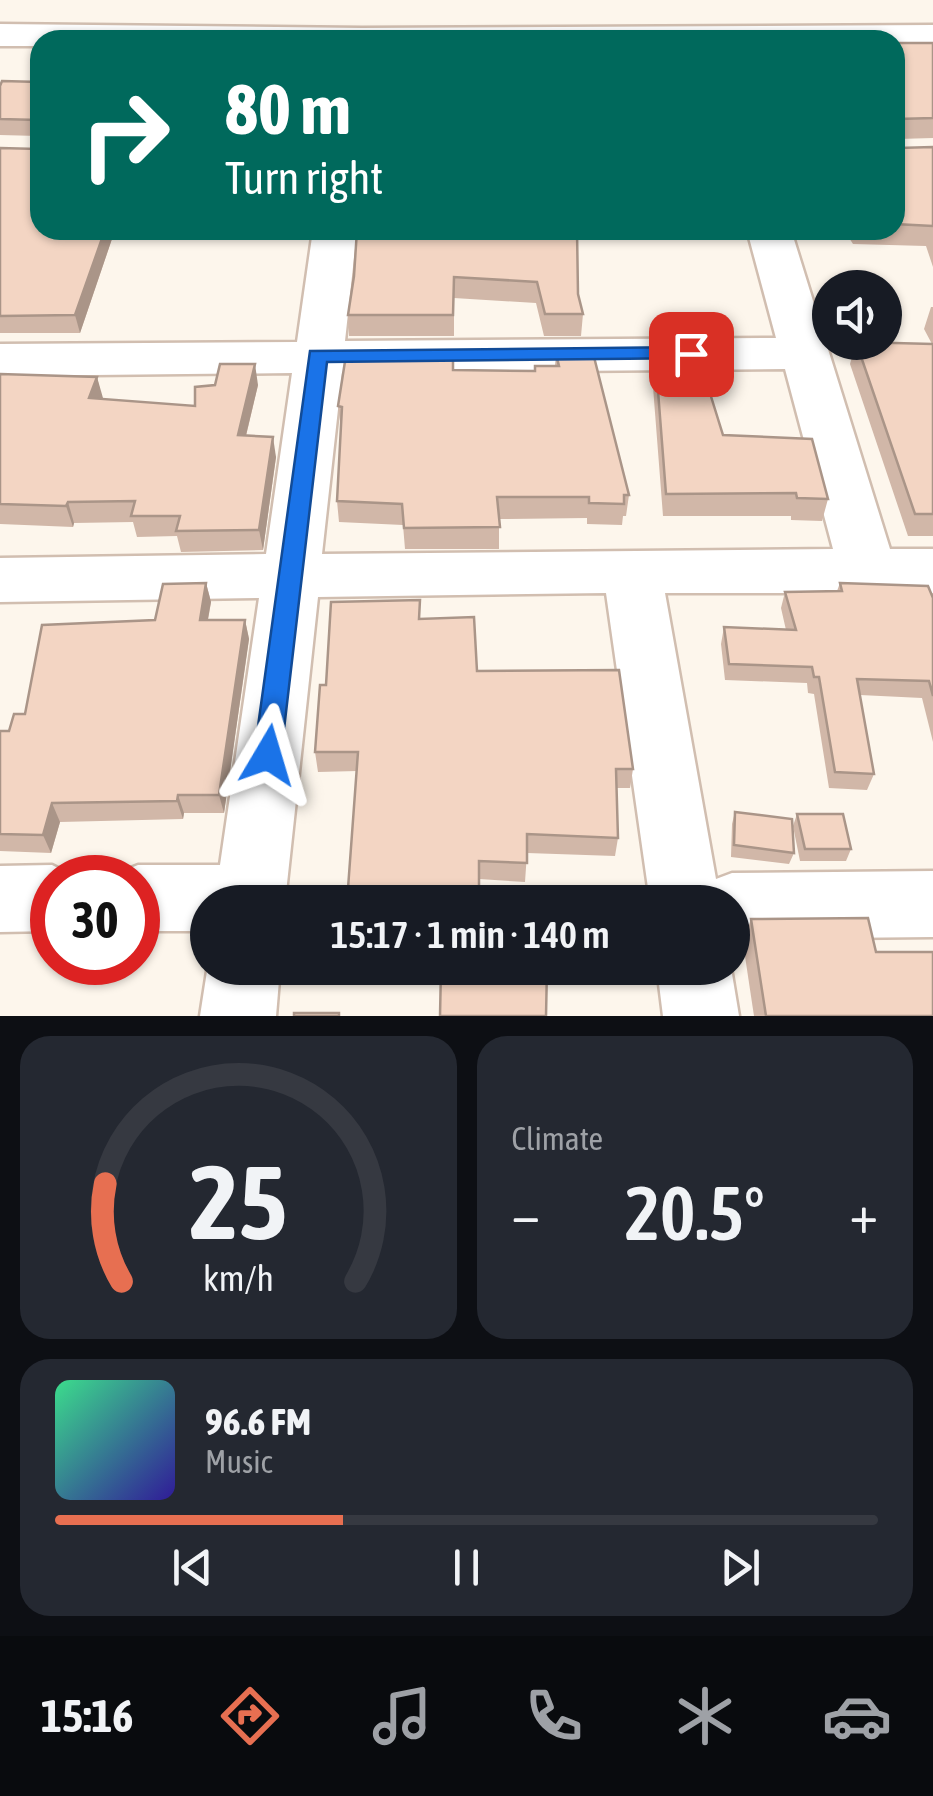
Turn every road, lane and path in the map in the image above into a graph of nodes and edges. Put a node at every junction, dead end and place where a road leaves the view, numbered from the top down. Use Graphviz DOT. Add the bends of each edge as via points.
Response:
graph roads {
  1 [pos="9,0"];
  2 [pos="223,0"];
  3 [pos="564,0"];
  4 [pos="928,0"];
  5 [pos="933,8"];
  6 [pos="0,18"];
  7 [pos="215,30"];
  8 [pos="567,30"];
  9 [pos="0,34"];
  10 [pos="30,35"];
  11 [pos="905,36"];
  12 [pos="933,36"];
  13 [pos="334,240"];
  14 [pos="772,240"];
  15 [pos="803,353"];
  16 [pos="317,355"];
  17 [pos="0,360"];
  18 [pos="632,571"];
  19 [pos="868,571"];
  20 [pos="933,571"];
  21 [pos="289,576"];
  22 [pos="0,580"];
  23 [pos="252,885"];
  24 [pos="681,885"];
  25 [pos="30,898"];
  26 [pos="0,899"];
  27 [pos="160,903"];
  28 [pos="933,904"];
  29 [pos="750,906"];
  30 [pos="190,910"];
  31 [pos="241,985"];
  32 [pos="696,985"];
  33 [pos="238,1016"];
  34 [pos="701,1016"];
  1 -- 6 [label="street"];
  2 -- 7 [label="street"];
  3 -- 8 [label="street"];
  4 -- 5 [label="street"];
  9 -- 10 [label="street"];
  11 -- 12 [label="street"];
  13 -- 16 [label="street"];
  14 -- 15 [label="street"];
  15 -- 16 [label="street"];
  15 -- 19 [label="street"];
  16 -- 17 [label="street"];
  16 -- 21 [label="street"];
  18 -- 19 [label="street"];
  18 -- 21 [label="street"];
  18 -- 24 [label="street"];
  19 -- 20 [label="street"];
  21 -- 22 [label="street"];
  21 -- 23 [label="street"];
  25 -- 26 [label="street"];
  27 -- 30 [label="street"];
  28 -- 29 [label="street"];
  31 -- 33 [label="street"];
  32 -- 34 [label="street"];
}
